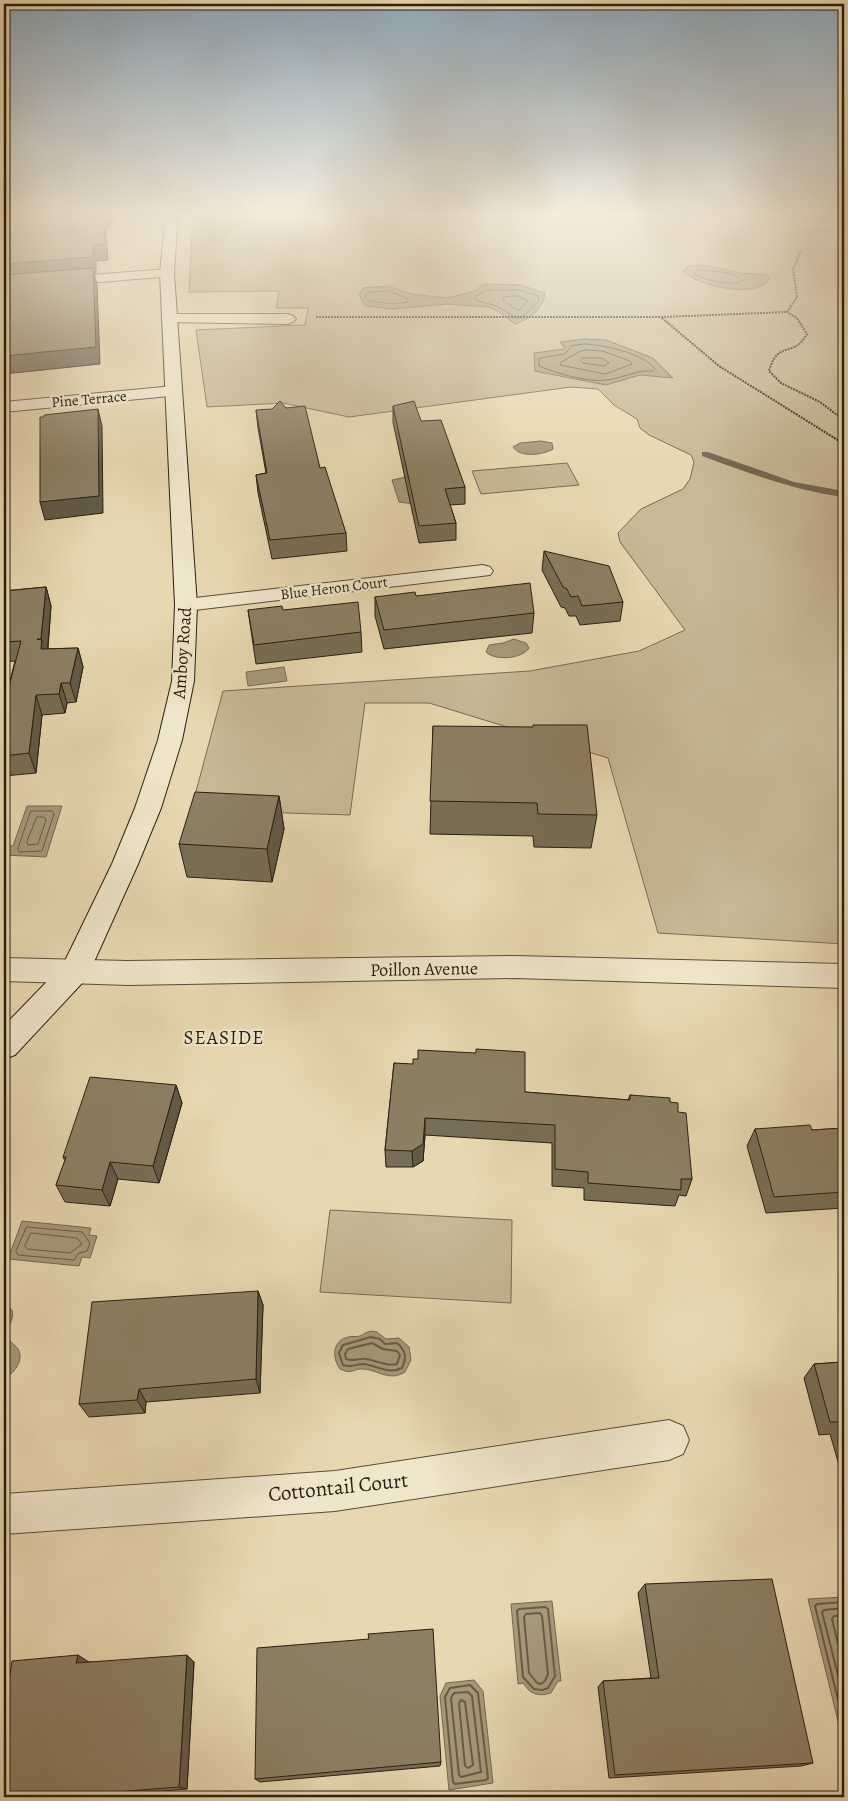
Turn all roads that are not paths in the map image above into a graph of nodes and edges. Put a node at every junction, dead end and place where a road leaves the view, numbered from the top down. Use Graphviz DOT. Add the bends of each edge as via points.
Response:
graph roads {
  1 [pos="169,297"];
  2 [pos="170,319"];
  3 [pos="288,319"];
  4 [pos="174,391"];
  5 [pos="4,407"];
  6 [pos="483,570"];
  7 [pos="186,605"];
  8 [pos="4,970"];
  9 [pos="74,973"];
  10 [pos="844,976"];
  11 [pos="4,1046"];
  12 [pos="669,1440"];
  13 [pos="4,1514"];
  1 -- 2 [label="street, Amboy Road"];
  2 -- 3 [label="street"];
  2 -- 4 [label="street, Amboy Road"];
  4 -- 5 [label="street, Pine Terrace"];
  4 -- 7 [label="street, Amboy Road"];
  6 -- 7 [label="street, Blue Heron Court"];
  7 -- 9 [label="street, Amboy Road" via="183,681 170,740 148,808"];
  8 -- 9 [label="street, Poillon Avenue"];
  9 -- 10 [label="street, Poillon Avenue" via="515,968"];
  9 -- 11 [label="street, Amboy Road"];
  12 -- 13 [label="street, Cottontail Court" via="335,1491"];
}
